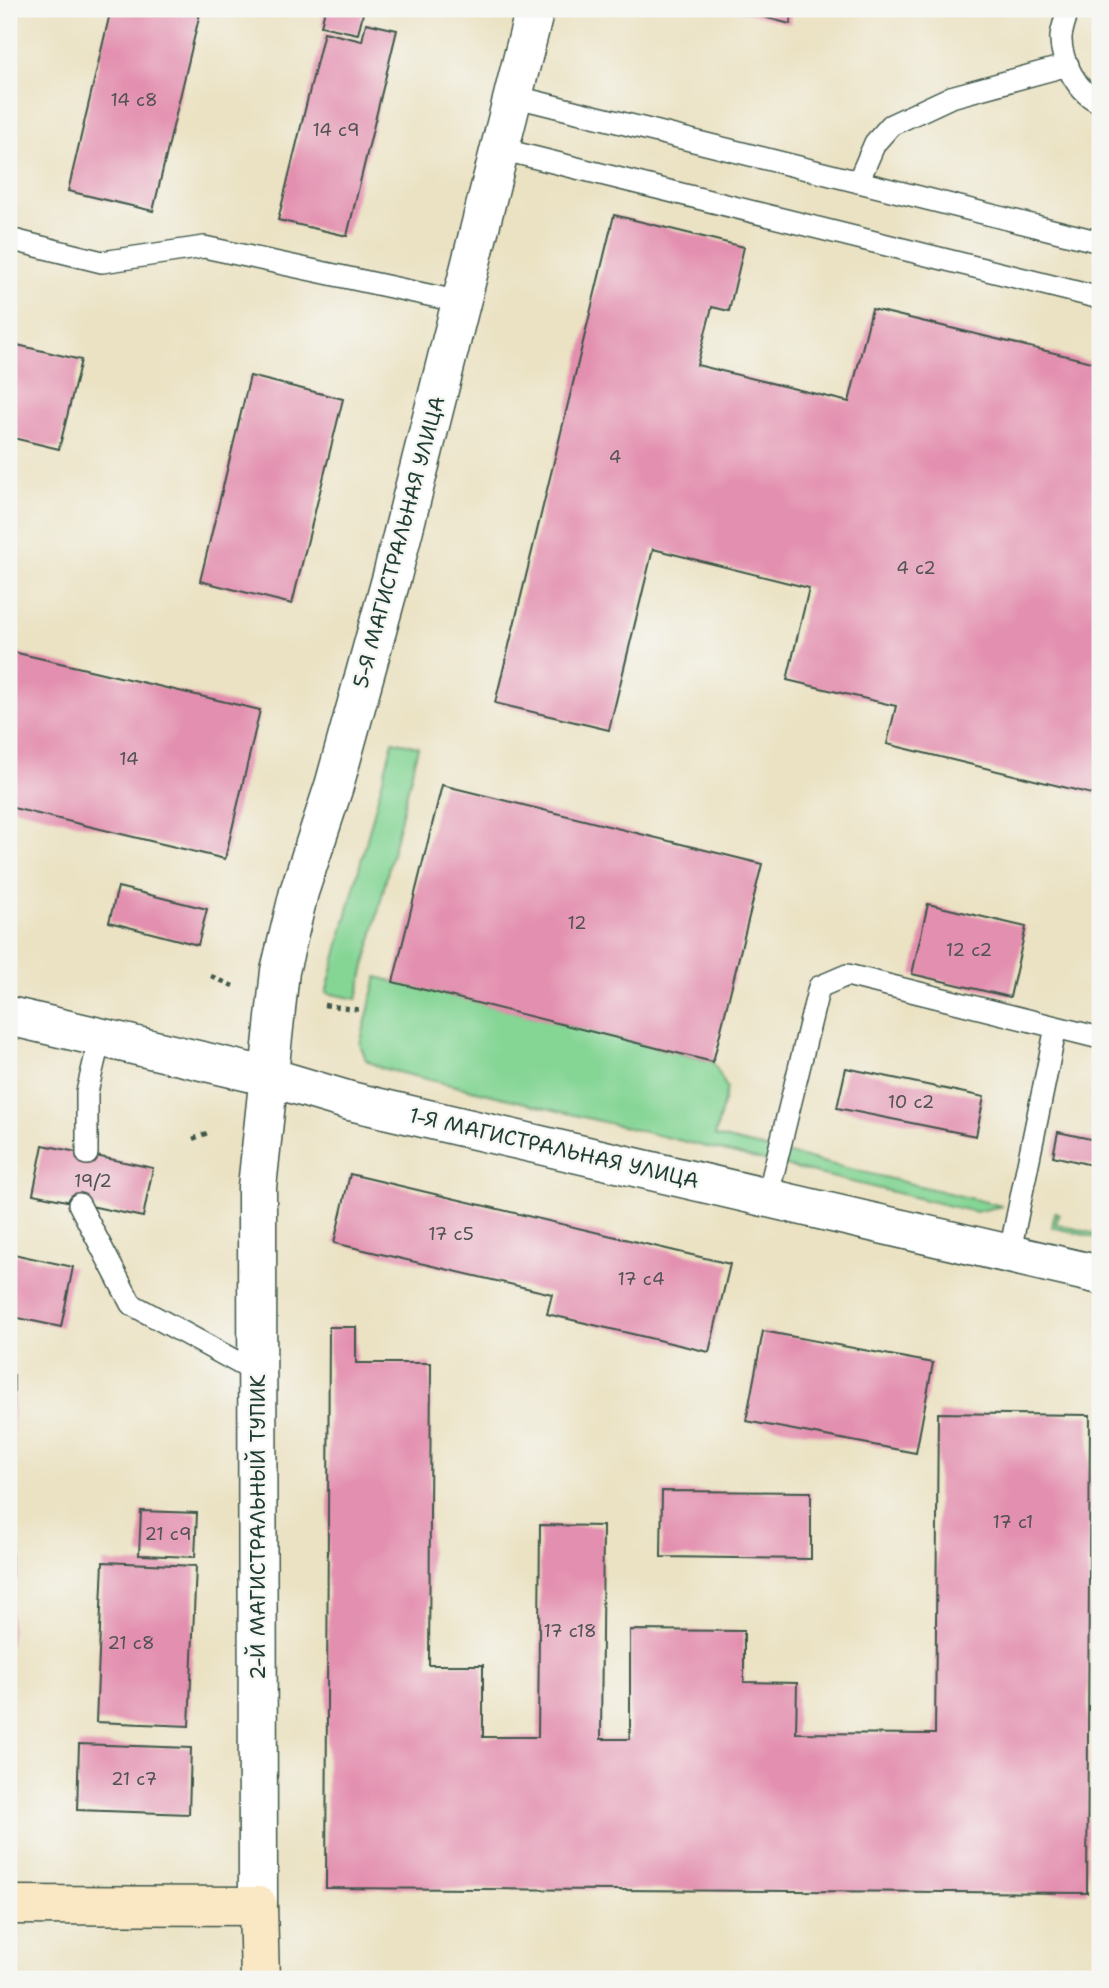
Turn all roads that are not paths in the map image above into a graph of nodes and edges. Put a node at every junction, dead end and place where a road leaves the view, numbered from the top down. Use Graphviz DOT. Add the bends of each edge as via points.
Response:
graph roads {
  1 [pos="535,9"];
  2 [pos="1068,9"];
  3 [pos="1068,65"];
  4 [pos="513,96"];
  5 [pos="1100,102"];
  6 [pos="500,149"];
  7 [pos="858,182"];
  8 [pos="9,239"];
  9 [pos="1100,242"];
  10 [pos="1100,298"];
  11 [pos="461,302"];
  12 [pos="9,1016"];
  13 [pos="1056,1027"];
  14 [pos="100,1038"];
  15 [pos="1100,1038"];
  16 [pos="266,1076"];
  17 [pos="87,1154"];
  18 [pos="767,1199"];
  19 [pos="79,1203"];
  20 [pos="1009,1255"];
  21 [pos="1100,1275"];
  22 [pos="258,1374"];
  23 [pos="9,1906"];
  24 [pos="258,1906"];
  25 [pos="260,1979"];
  1 -- 4 [label="street, 5-Я МАГИСТРАЛЬНАЯ УЛИЦА"];
  2 -- 3 [label="lane" via="1061,38"];
  3 -- 5 [label="lane" via="1088,97"];
  3 -- 7 [label="lane" via="951,97 891,125 875,143"];
  4 -- 6 [label="street, 5-Я МАГИСТРАЛЬНАЯ УЛИЦА"];
  4 -- 7 [label="lane"];
  6 -- 10 [label="lane"];
  6 -- 11 [label="street, 5-Я МАГИСТРАЛЬНАЯ УЛИЦА"];
  7 -- 9 [label="lane"];
  8 -- 11 [label="lane" via="102,262 204,247"];
  11 -- 16 [label="street, 5-Я МАГИСТРАЛЬНАЯ УЛИЦА" via="393,576 299,892 280,971"];
  12 -- 14 [label="street, 1-Я МАГИСТРАЛЬНАЯ УЛИЦА"];
  13 -- 15 [label="lane"];
  13 -- 18 [label="lane" via="846,975 819,987"];
  13 -- 20 [label="lane"];
  14 -- 16 [label="street, 1-Я МАГИСТРАЛЬНАЯ УЛИЦА"];
  14 -- 17 [label="lane" via="87,1092"];
  16 -- 18 [label="street, 1-Я МАГИСТРАЛЬНАЯ УЛИЦА" via="350,1101"];
  16 -- 22 [label="street, 2-Й МАГИСТРАЛЬНЫЙ ТУПИК" via="257,1187"];
  18 -- 20 [label="street, 1-Я МАГИСТРАЛЬНАЯ УЛИЦА"];
  19 -- 22 [label="lane" via="131,1304"];
  20 -- 21 [label="street, 1-Я МАГИСТРАЛЬНАЯ УЛИЦА"];
  22 -- 24 [label="street, 2-Й МАГИСТРАЛЬНЫЙ ТУПИК"];
  23 -- 24 [label="main road"];
  24 -- 25 [label="main road, 2-Й МАГИСТРАЛЬНЫЙ ТУПИК"];
}
